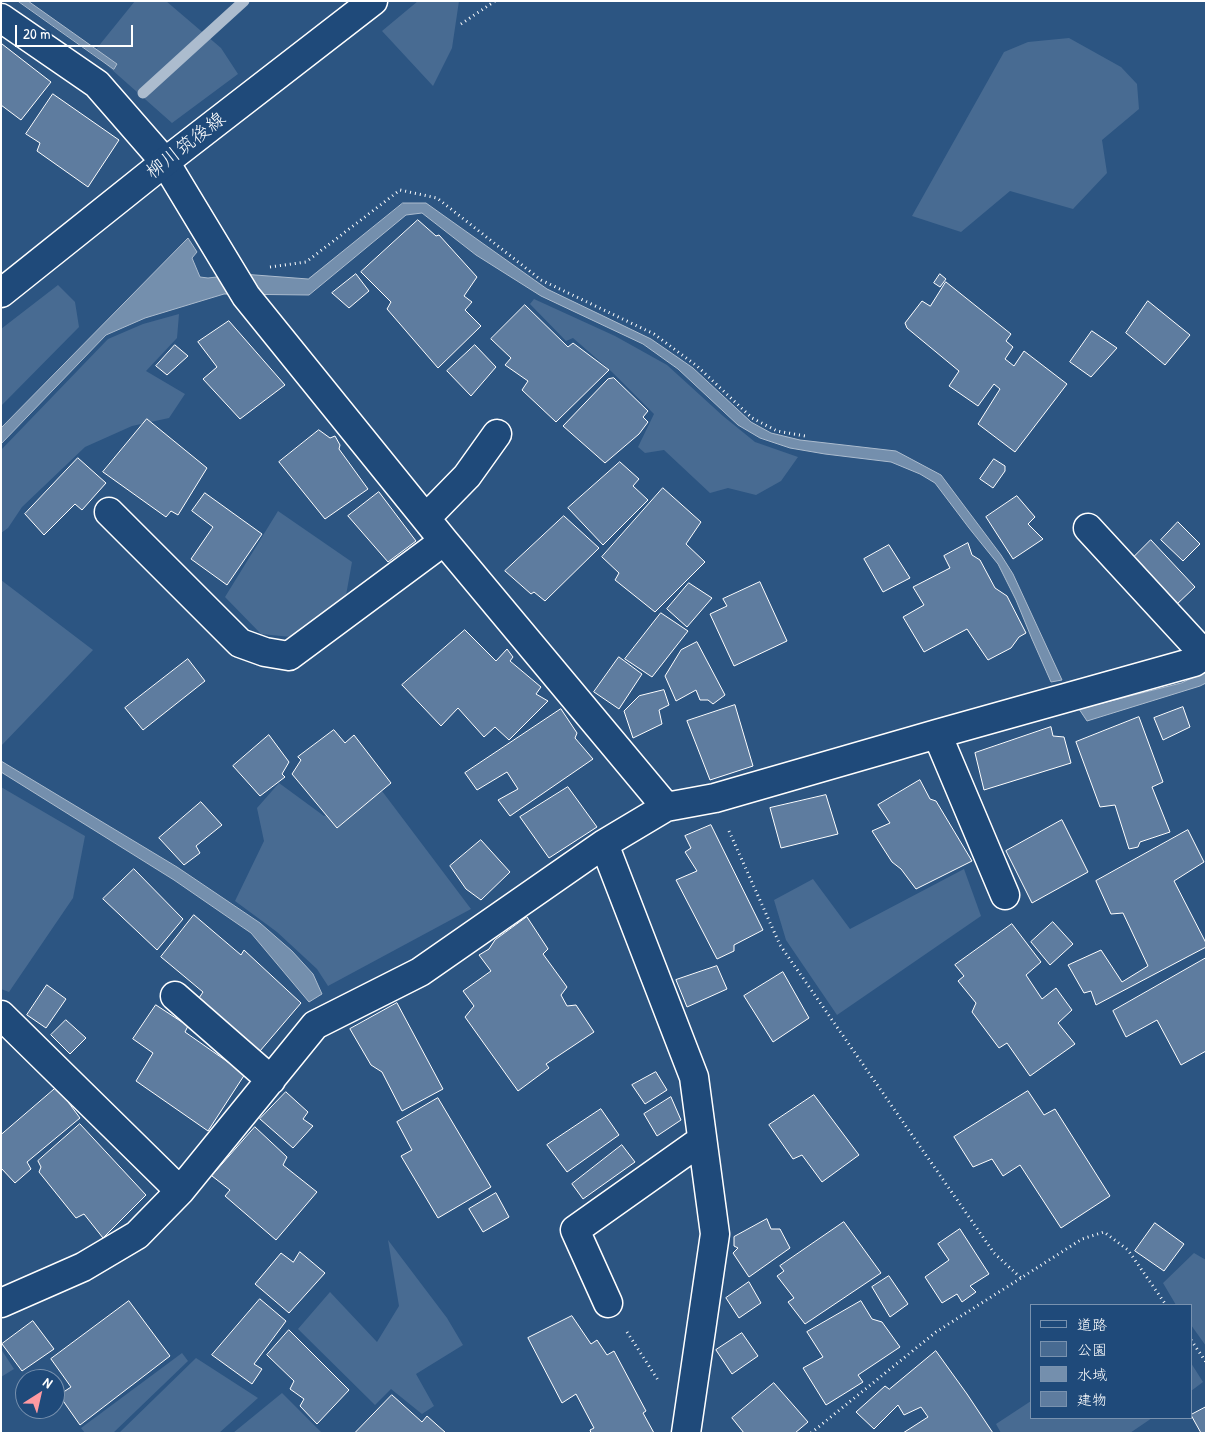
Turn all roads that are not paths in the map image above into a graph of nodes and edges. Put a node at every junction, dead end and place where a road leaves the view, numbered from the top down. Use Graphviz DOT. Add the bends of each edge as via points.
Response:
graph roads {
  1 [pos="373,1"];
  2 [pos="1,18"];
  3 [pos="165,162"];
  4 [pos="1,293"];
  5 [pos="497,434"];
  6 [pos="109,512"];
  7 [pos="426,518"];
  8 [pos="1088,528"];
  9 [pos="444,541"];
  10 [pos="1205,654"];
  11 [pos="937,734"];
  12 [pos="666,807"];
  13 [pos="604,844"];
  14 [pos="1005,895"];
  15 [pos="175,996"];
  16 [pos="1,1015"];
  17 [pos="271,1080"];
  18 [pos="702,1140"];
  19 [pos="180,1191"];
  20 [pos="1,1303"];
  21 [pos="608,1303"];
  22 [pos="686,1429"];
  1 -- 3 [label="street, 柳川筑後線"];
  2 -- 3 [label="street" via="97,84"];
  3 -- 4 [label="street, 柳川筑後線"];
  3 -- 7 [label="street" via="246,296"];
  5 -- 7 [label="street" via="467,476"];
  6 -- 9 [label="street" via="240,643 288,656"];
  7 -- 9 [label="street"];
  8 -- 10 [label="street"];
  9 -- 12 [label="street"];
  10 -- 11 [label="street" via="1194,662"];
  11 -- 12 [label="street" via="715,798"];
  11 -- 14 [label="street"];
  12 -- 13 [label="street"];
  13 -- 17 [label="street" via="420,972 315,1025"];
  13 -- 18 [label="street" via="694,1077"];
  15 -- 17 [label="street"];
  16 -- 19 [label="street"];
  17 -- 19 [label="street"];
  18 -- 21 [label="street" via="575,1230"];
  18 -- 22 [label="street" via="715,1234"];
  19 -- 20 [label="street" via="137,1235 83,1267"];
}
